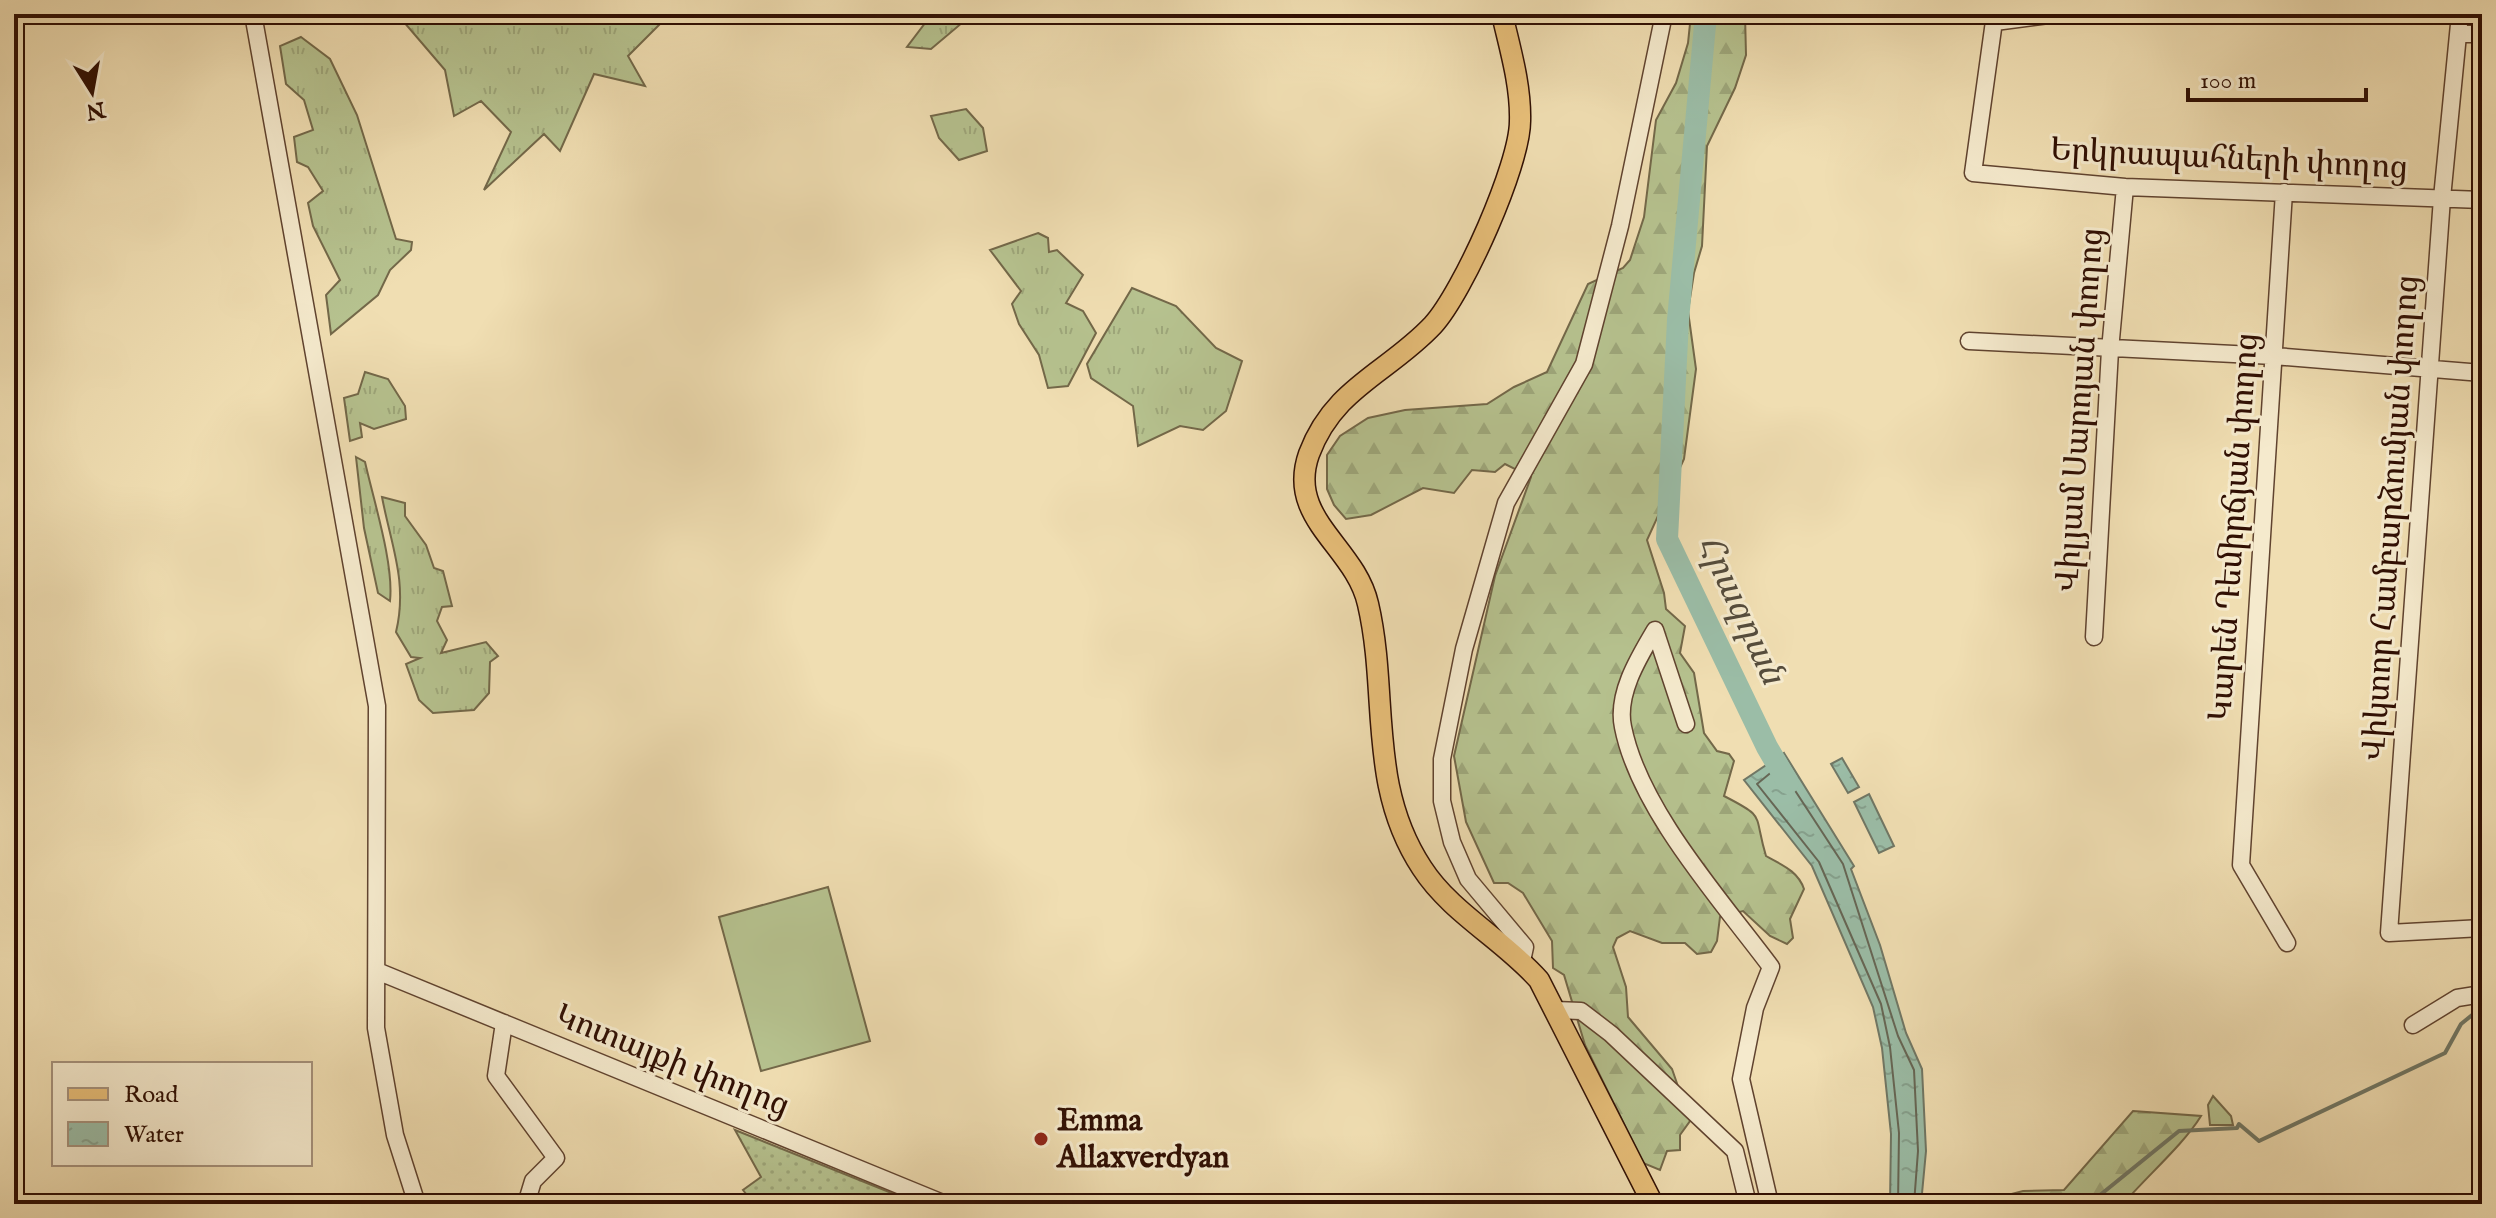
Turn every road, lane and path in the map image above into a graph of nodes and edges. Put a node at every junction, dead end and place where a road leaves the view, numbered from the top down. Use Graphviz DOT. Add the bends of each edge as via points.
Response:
graph roads {
  1 [pos="253,14"];
  2 [pos="1502,14"];
  3 [pos="1664,14"];
  4 [pos="2056,14"];
  5 [pos="2460,14"];
  6 [pos="1995,18"];
  7 [pos="2459,34"];
  8 [pos="2482,34"];
  9 [pos="2125,187"];
  10 [pos="2284,192"];
  11 [pos="2442,198"];
  12 [pos="2482,200"];
  13 [pos="1969,341"];
  14 [pos="2110,350"];
  15 [pos="2274,356"];
  16 [pos="2432,371"];
  17 [pos="2482,373"];
  18 [pos="2094,637"];
  19 [pos="1686,724"];
  20 [pos="2482,928"];
  21 [pos="2287,943"];
  22 [pos="1522,961"];
  23 [pos="377,971"];
  24 [pos="2482,994"];
  25 [pos="1555,1010"];
  26 [pos="504,1023"];
  27 [pos="2413,1025"];
  28 [pos="417,1204"];
  29 [pos="526,1204"];
  30 [pos="945,1204"];
  31 [pos="1653,1204"];
  32 [pos="1748,1204"];
  33 [pos="1770,1204"];
  1 -- 23 [label="street" via="377,706"];
  2 -- 22 [label="main road" via="1517,78 1520,123 1512,162 1452,300 1432,326 1349,392 1325,420 1303,477 1304,498 1357,573 1368,603 1385,780 1407,841 1423,870 1444,892"];
  3 -- 22 [label="street" via="1620,226 1584,364 1506,503 1464,649 1442,759 1442,801 1452,842 1468,879 1525,947"];
  4 -- 6 [label="street"];
  5 -- 7 [label="street, Վիկտոր Համբարձումյան փողոց"];
  6 -- 9 [label="street, Երկրապահների փողոց" via="1973,173"];
  7 -- 8 [label="street"];
  7 -- 11 [label="street, Վիկտոր Համբարձումյան փողոց"];
  9 -- 10 [label="street, Երկրապահների փողոց"];
  9 -- 14 [label="street, Վիլյամ Սարոյան փողոց"];
  10 -- 11 [label="street, Երկրապահների փողոց"];
  10 -- 15 [label="street, Կարեն Դեմիրճյան փողոց"];
  11 -- 12 [label="street, Երկրապահների փողոց"];
  11 -- 16 [label="street, Վիկտոր Համբարձումյան փողոց"];
  13 -- 14 [label="street"];
  14 -- 15 [label="street"];
  14 -- 18 [label="street, Վիլյամ Սարոյան փողոց"];
  15 -- 16 [label="street"];
  15 -- 21 [label="street, Կարեն Դեմիրճյան փողոց" via="2241,865"];
  16 -- 17 [label="street"];
  16 -- 20 [label="street, Վիկտոր Համբարձումյան փողոց" via="2389,933"];
  19 -- 33 [label="street" via="1655,630 1631,669 1622,725 1647,796 1771,967 1755,1008 1741,1079"];
  22 -- 25 [label="main road"];
  23 -- 26 [label="street, Կոտայքի փողոց"];
  23 -- 28 [label="street" via="383,1082"];
  24 -- 27 [label="street" via="2457,998"];
  25 -- 31 [label="main road"];
  25 -- 32 [label="street" via="1581,1011 1611,1034 1735,1151"];
  26 -- 29 [label="street" via="496,1076 556,1158 533,1181"];
  26 -- 30 [label="street, Կոտայքի փողոց"];
}
